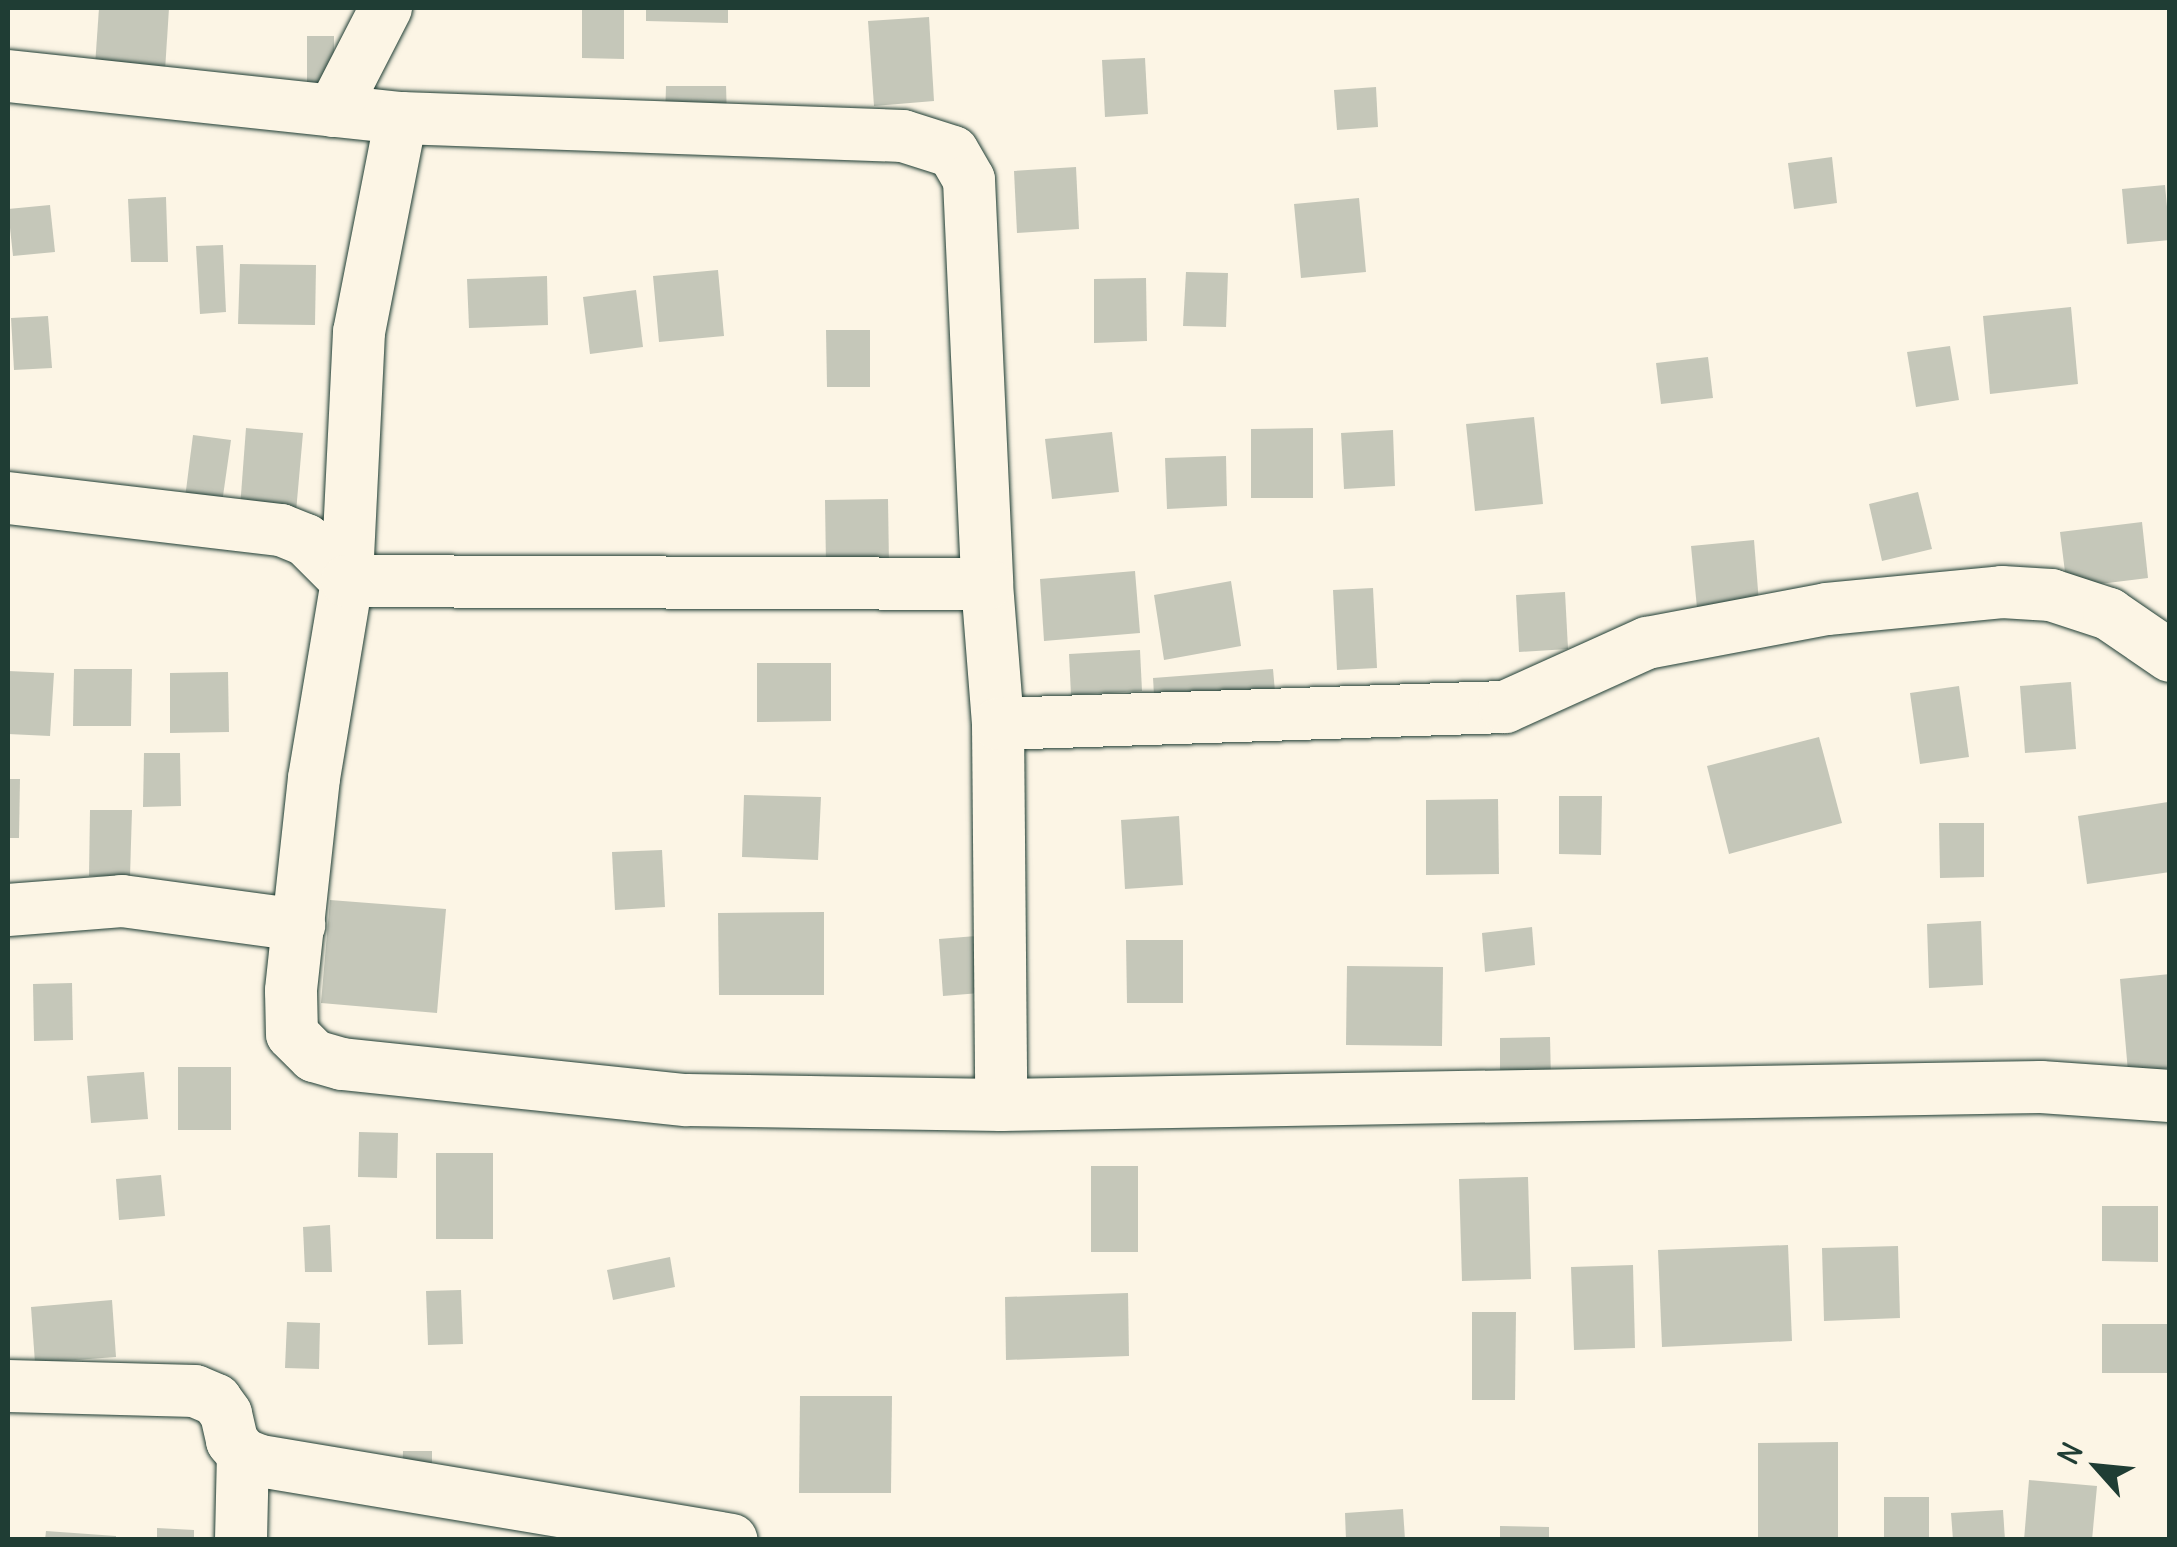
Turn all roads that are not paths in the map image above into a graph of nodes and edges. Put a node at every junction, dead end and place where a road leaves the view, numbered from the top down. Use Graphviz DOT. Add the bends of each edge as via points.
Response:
graph roads {
  1 [pos="386,8"];
  2 [pos="8,76"];
  3 [pos="333,111"];
  4 [pos="401,118"];
  5 [pos="8,498"];
  6 [pos="346,582"];
  7 [pos="987,584"];
  8 [pos="2170,656"];
  9 [pos="998,724"];
  10 [pos="8,910"];
  11 [pos="299,926"];
  12 [pos="2170,1096"];
  13 [pos="1001,1105"];
  14 [pos="8,1386"];
  15 [pos="243,1454"];
  16 [pos="241,1540"];
  17 [pos="731,1540"];
  1 -- 3 [label="street"];
  2 -- 3 [label="street"];
  3 -- 4 [label="street"];
  4 -- 6 [label="street" via="359,332"];
  4 -- 7 [label="street" via="903,136 953,152 970,180"];
  5 -- 6 [label="street" via="281,530 306,540"];
  6 -- 7 [label="street"];
  6 -- 11 [label="street" via="314,778"];
  7 -- 9 [label="street"];
  8 -- 9 [label="street" via="2109,614 2051,595 2002,592 1827,609 1648,643 1504,707"];
  9 -- 13 [label="street"];
  10 -- 11 [label="street" via="122,901"];
  11 -- 13 [label="street" via="292,1034 314,1056 342,1064 687,1100"];
  12 -- 13 [label="street" via="2041,1088"];
  14 -- 15 [label="street" via="195,1390 216,1400"];
  15 -- 16 [label="street"];
  15 -- 17 [label="street"];
}
